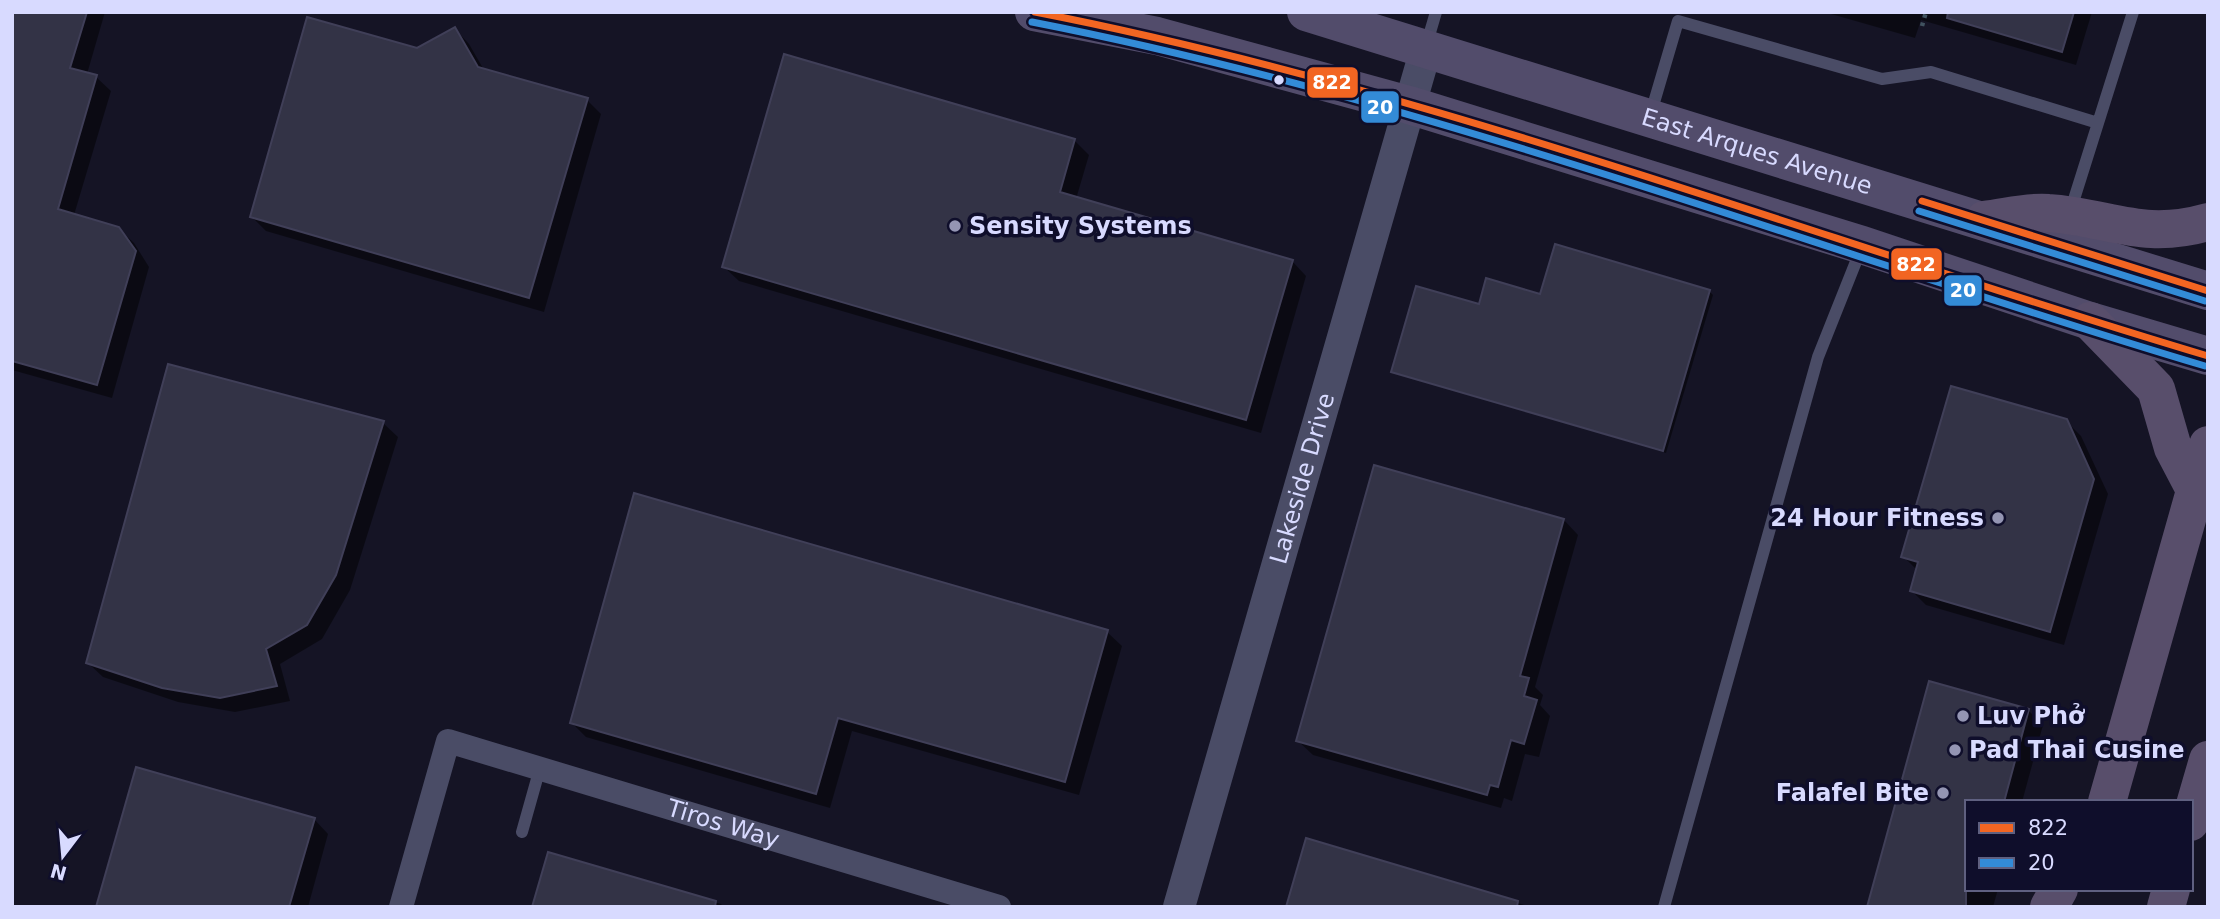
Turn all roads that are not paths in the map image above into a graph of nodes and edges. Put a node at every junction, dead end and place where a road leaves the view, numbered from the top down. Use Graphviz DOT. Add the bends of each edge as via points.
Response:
graph roads {
  1 [pos="1034,12"];
  2 [pos="1306,12"];
  3 [pos="1436,12"];
  4 [pos="2133,12"];
  5 [pos="1679,17"];
  6 [pos="1426,49"];
  7 [pos="1409,105"];
  8 [pos="1650,118"];
  9 [pos="2098,123"];
  10 [pos="2068,216"];
  11 [pos="1983,220"];
  12 [pos="2208,222"];
  13 [pos="1862,245"];
  14 [pos="2208,291"];
  15 [pos="2090,321"];
  16 [pos="2208,355"];
  17 [pos="2208,446"];
  18 [pos="2195,490"];
  19 [pos="2208,760"];
  20 [pos="540,768"];
  21 [pos="2108,800"];
  22 [pos="2192,814"];
  23 [pos="522,832"];
  24 [pos="2058,891"];
  25 [pos="401,907"];
  26 [pos="999,907"];
  27 [pos="1179,907"];
  28 [pos="1664,907"];
  29 [pos="2049,907"];
  1 -- 7 [label="main road" via="1157,36"];
  2 -- 6 [label="main road, East Arques Avenue"];
  3 -- 6 [label="lane"];
  4 -- 9 [label="lane"];
  5 -- 8 [label="lane"];
  5 -- 9 [label="lane" via="1882,79 1931,72"];
  6 -- 7 [label="street, Lakeside Drive"];
  6 -- 8 [label="main road, East Arques Avenue"];
  7 -- 13 [label="main road"];
  7 -- 27 [label="street, Lakeside Drive"];
  8 -- 11 [label="main road, East Arques Avenue"];
  9 -- 10 [label="lane"];
  10 -- 11 [label="highway" via="2046,212"];
  10 -- 12 [label="highway" via="2150,231"];
  11 -- 14 [label="main road, East Arques Avenue"];
  13 -- 15 [label="main road"];
  13 -- 28 [label="lane" via="1818,357"];
  15 -- 16 [label="main road"];
  15 -- 18 [label="highway" via="2156,389 2173,448"];
  17 -- 18 [label="highway"];
  18 -- 21 [label="highway"];
  19 -- 22 [label="highway"];
  20 -- 23 [label="lane"];
  20 -- 25 [label="street, Tiros Way" via="449,741"];
  20 -- 26 [label="street, Tiros Way"];
  24 -- 29 [label="highway"];
}
